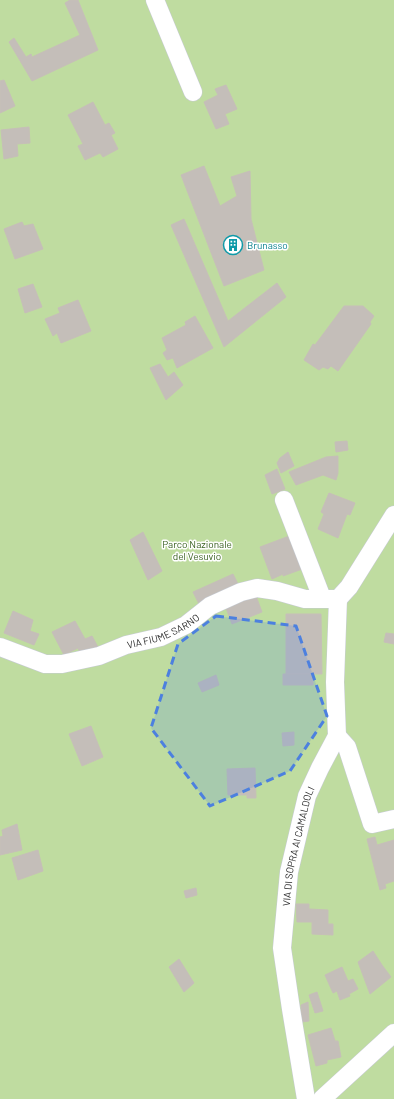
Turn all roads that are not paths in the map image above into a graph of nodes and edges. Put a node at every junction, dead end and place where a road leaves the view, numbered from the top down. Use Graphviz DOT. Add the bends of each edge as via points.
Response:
graph roads {
  1 [pos="155,0"];
  2 [pos="193,92"];
  3 [pos="284,500"];
  4 [pos="394,515"];
  5 [pos="330,599"];
  6 [pos="0,647"];
  7 [pos="337,736"];
  8 [pos="394,819"];
  9 [pos="394,1033"];
  10 [pos="306,1099"];
  11 [pos="322,1099"];
  1 -- 2 [label="street"];
  3 -- 5 [label="street"];
  4 -- 5 [label="street" via="349,587"];
  5 -- 6 [label="street, VIA FIUME SARNO" via="305,599 257,588 210,606 186,625 161,637 126,645 100,656 62,664 46,664"];
  5 -- 7 [label="street"];
  7 -- 8 [label="street" via="347,747 372,824"];
  7 -- 10 [label="street, VIA DI SOPRA AI CAMALDOLI" via="307,796 290,872 282,948"];
  9 -- 11 [label="street"];
}
